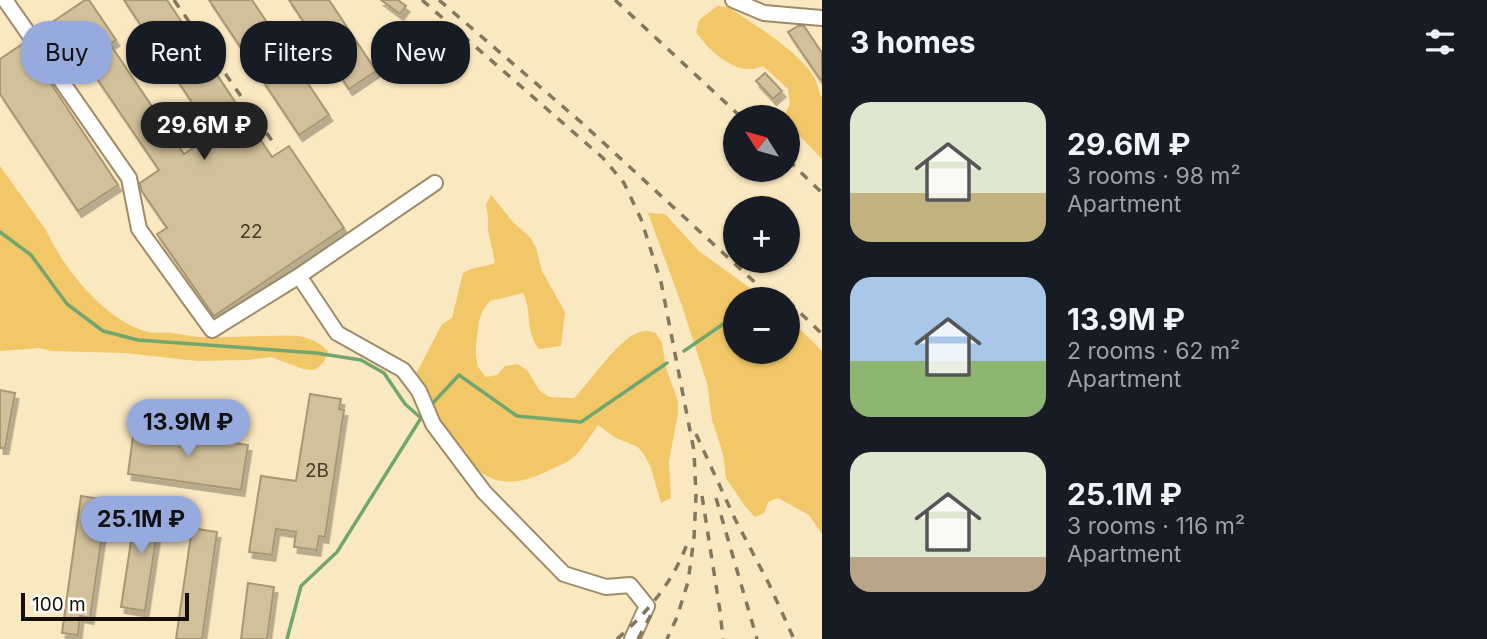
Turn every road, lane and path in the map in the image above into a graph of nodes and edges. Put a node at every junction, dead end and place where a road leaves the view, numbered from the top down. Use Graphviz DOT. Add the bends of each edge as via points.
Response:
graph roads {
  1 [pos="5,0"];
  2 [pos="733,0"];
  3 [pos="822,18"];
  4 [pos="435,183"];
  5 [pos="299,276"];
  6 [pos="632,639"];
  1 -- 5 [label="lane" via="129,178 139,229 212,330"];
  2 -- 3 [label="lane" via="764,13"];
  4 -- 5 [label="lane"];
  5 -- 6 [label="lane" via="337,333 403,370 419,391 433,424 484,492 564,575 606,587 630,585 647,606"];
}
